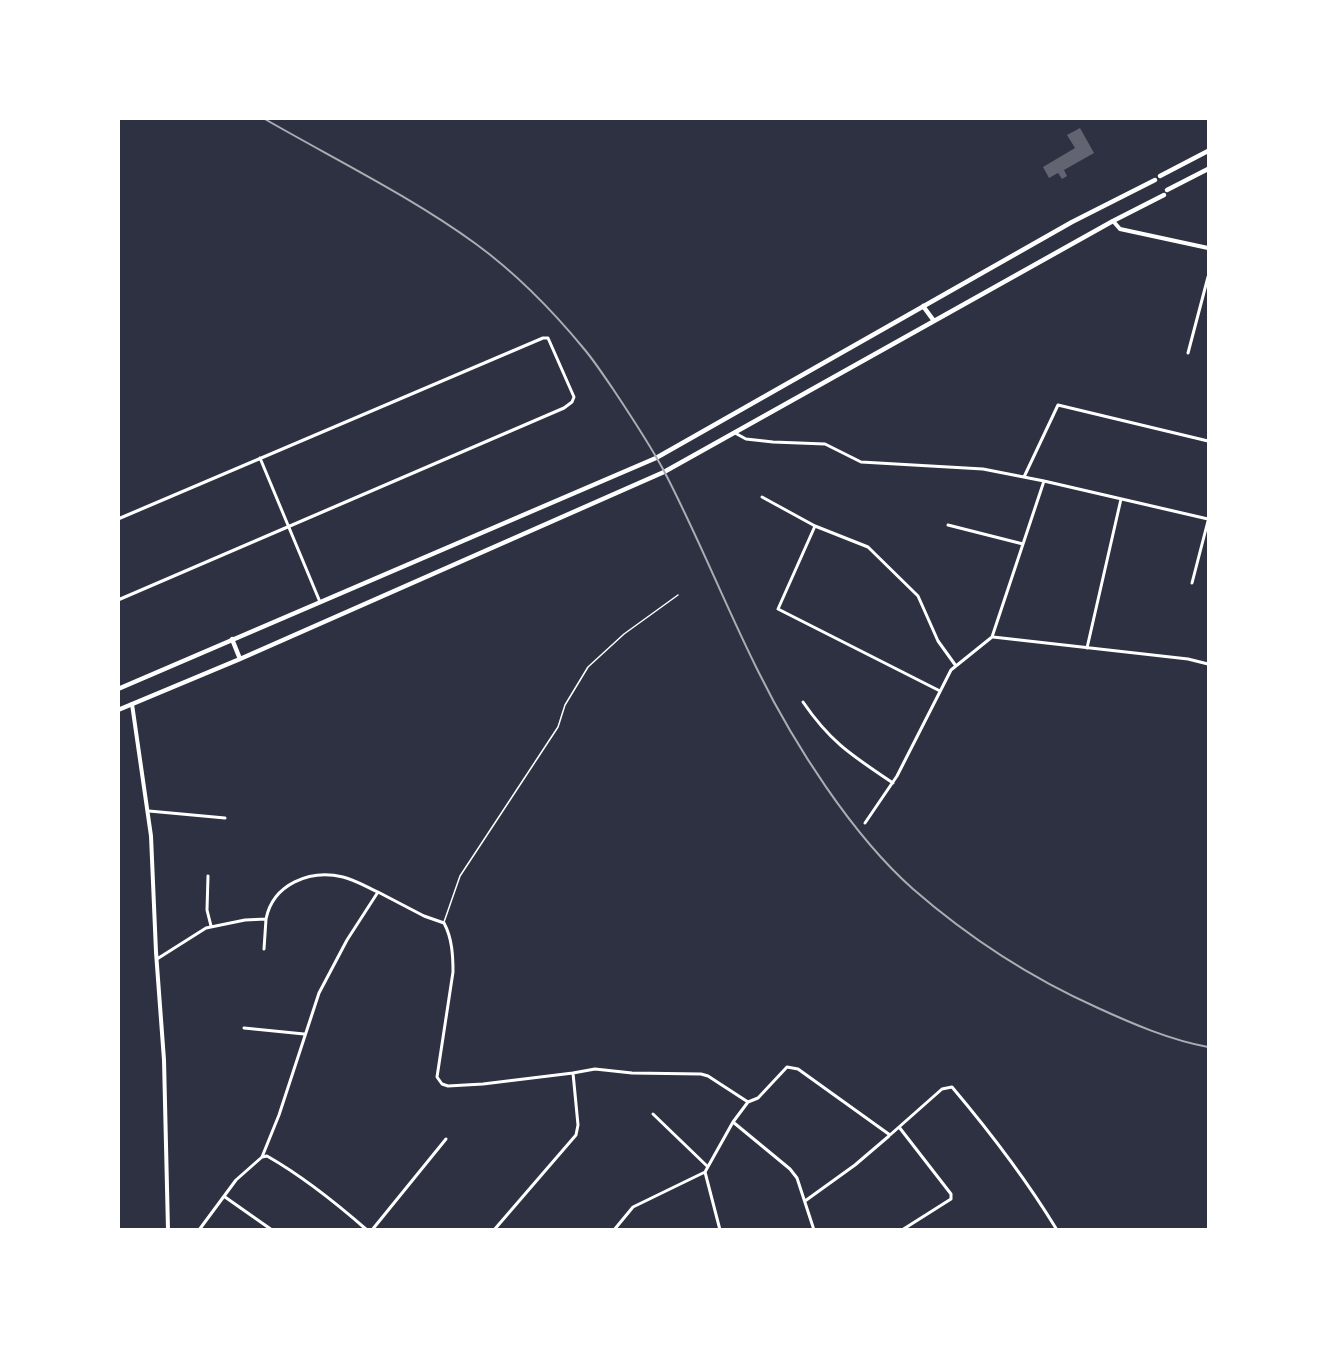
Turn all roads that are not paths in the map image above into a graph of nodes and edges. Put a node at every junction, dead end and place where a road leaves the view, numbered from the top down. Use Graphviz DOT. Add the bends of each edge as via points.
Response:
graph roads {
  1 [pos="1209,151"];
  2 [pos="1209,169"];
  3 [pos="1113,221"];
  4 [pos="1209,248"];
  5 [pos="1209,278"];
  6 [pos="923,306"];
  7 [pos="934,321"];
  8 [pos="1188,353"];
  9 [pos="733,433"];
  10 [pos="1209,441"];
  11 [pos="260,458"];
  12 [pos="1024,477"];
  13 [pos="1044,481"];
  14 [pos="762,497"];
  15 [pos="1121,499"];
  16 [pos="118,519"];
  17 [pos="1209,520"];
  18 [pos="948,525"];
  19 [pos="290,526"];
  20 [pos="815,526"];
  21 [pos="1023,544"];
  22 [pos="1192,583"];
  23 [pos="678,595"];
  24 [pos="118,600"];
  25 [pos="320,602"];
  26 [pos="992,637"];
  27 [pos="232,639"];
  28 [pos="1087,648"];
  29 [pos="240,659"];
  30 [pos="1209,664"];
  31 [pos="956,666"];
  32 [pos="118,689"];
  33 [pos="940,691"];
  34 [pos="803,702"];
  35 [pos="132,704"];
  36 [pos="118,710"];
  37 [pos="893,783"];
  38 [pos="149,811"];
  39 [pos="225,818"];
  40 [pos="865,823"];
  41 [pos="208,876"];
  42 [pos="378,892"];
  43 [pos="266,920"];
  44 [pos="444,923"];
  45 [pos="212,926"];
  46 [pos="264,950"];
  47 [pos="157,959"];
  48 [pos="244,1028"];
  49 [pos="304,1034"];
  50 [pos="573,1073"];
  51 [pos="748,1102"];
  52 [pos="653,1114"];
  53 [pos="733,1122"];
  54 [pos="899,1126"];
  55 [pos="890,1135"];
  56 [pos="446,1138"];
  57 [pos="262,1157"];
  58 [pos="707,1166"];
  59 [pos="705,1172"];
  60 [pos="225,1197"];
  61 [pos="805,1201"];
  62 [pos="616,1229"];
  63 [pos="168,1230"];
  64 [pos="199,1230"];
  65 [pos="272,1230"];
  66 [pos="367,1230"];
  67 [pos="372,1230"];
  68 [pos="494,1230"];
  69 [pos="720,1230"];
  70 [pos="814,1230"];
  71 [pos="902,1230"];
  72 [pos="1056,1230"];
  1 -- 6 [label="highway"];
  2 -- 3 [label="highway"];
  3 -- 4 [label="street" via="1120,229"];
  3 -- 7 [label="highway"];
  5 -- 8 [label="street"];
  6 -- 7 [label="highway"];
  6 -- 25 [label="highway" via="656,458"];
  7 -- 9 [label="highway"];
  9 -- 12 [label="street" via="746,439 825,444 861,462 983,469"];
  9 -- 29 [label="highway" via="664,472"];
  10 -- 12 [label="street" via="1058,405"];
  11 -- 16 [label="street"];
  11 -- 19 [label="street"];
  11 -- 19 [label="street" via="548,338 574,397 564,408"];
  12 -- 13 [label="street"];
  13 -- 15 [label="street"];
  13 -- 21 [label="street"];
  14 -- 20 [label="street"];
  15 -- 17 [label="street"];
  15 -- 28 [label="street"];
  17 -- 22 [label="street"];
  18 -- 21 [label="street"];
  19 -- 24 [label="street"];
  19 -- 25 [label="street"];
  20 -- 31 [label="street" via="868,547 885,562 918,596 938,641"];
  20 -- 33 [label="street" via="778,609"];
  21 -- 26 [label="street"];
  23 -- 44 [label="lane" via="624,634 588,667 565,705 558,727 460,876"];
  25 -- 27 [label="highway"];
  26 -- 28 [label="street"];
  26 -- 31 [label="street"];
  27 -- 29 [label="highway"];
  27 -- 32 [label="highway"];
  28 -- 30 [label="street"];
  29 -- 35 [label="highway"];
  31 -- 33 [label="street"];
  33 -- 37 [label="street"];
  34 -- 37 [label="street" via="841,748"];
  35 -- 36 [label="highway"];
  35 -- 38 [label="street"];
  37 -- 40 [label="street"];
  38 -- 39 [label="street"];
  38 -- 47 [label="street"];
  41 -- 45 [label="street" via="207,910"];
  42 -- 43 [label="street" via="343,877 310,875 278,892"];
  42 -- 44 [label="street"];
  42 -- 49 [label="street" via="332,967"];
  43 -- 45 [label="street"];
  43 -- 46 [label="street"];
  44 -- 50 [label="street" via="453,958 437,1077 442,1084 483,1084"];
  45 -- 47 [label="street"];
  47 -- 63 [label="street" via="166,1092"];
  48 -- 49 [label="street"];
  49 -- 57 [label="street"];
  50 -- 51 [label="street" via="595,1069 701,1074"];
  50 -- 68 [label="street" via="576,1135"];
  51 -- 53 [label="street"];
  51 -- 55 [label="street" via="758,1098 783,1070 792,1067"];
  52 -- 58 [label="street"];
  53 -- 58 [label="street"];
  53 -- 61 [label="street" via="790,1169"];
  54 -- 55 [label="street"];
  54 -- 71 [label="street" via="951,1194 951,1199"];
  54 -- 72 [label="street" via="942,1089 952,1087 1000,1147"];
  55 -- 61 [label="street" via="855,1166"];
  56 -- 67 [label="street"];
  57 -- 60 [label="street" via="241,1175"];
  57 -- 66 [label="street" via="292,1170"];
  58 -- 59 [label="street"];
  59 -- 62 [label="street" via="633,1207"];
  59 -- 69 [label="street"];
  60 -- 64 [label="street"];
  60 -- 65 [label="street"];
  61 -- 70 [label="street"];
}
